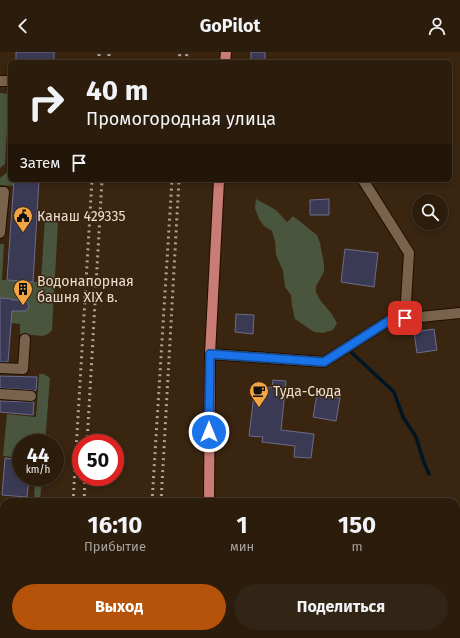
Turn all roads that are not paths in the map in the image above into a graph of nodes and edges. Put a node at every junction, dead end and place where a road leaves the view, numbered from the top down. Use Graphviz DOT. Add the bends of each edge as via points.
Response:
graph roads {
  1 [pos="219,182"];
  2 [pos="364,182"];
  3 [pos="0,192"];
  4 [pos="0,233"];
  5 [pos="460,312"];
  6 [pos="405,318"];
  7 [pos="25,339"];
  8 [pos="210,354"];
  9 [pos="0,368"];
  10 [pos="0,394"];
  11 [pos="31,396"];
  12 [pos="209,498"];
  1 -- 8 [label="main road"];
  2 -- 6 [label="street" via="408,253"];
  3 -- 4 [label="street" via="4,192"];
  5 -- 6 [label="street"];
  6 -- 8 [label="street" via="390,320 324,362"];
  7 -- 9 [label="street" via="23,369"];
  8 -- 12 [label="main road"];
  10 -- 11 [label="street"];
}
